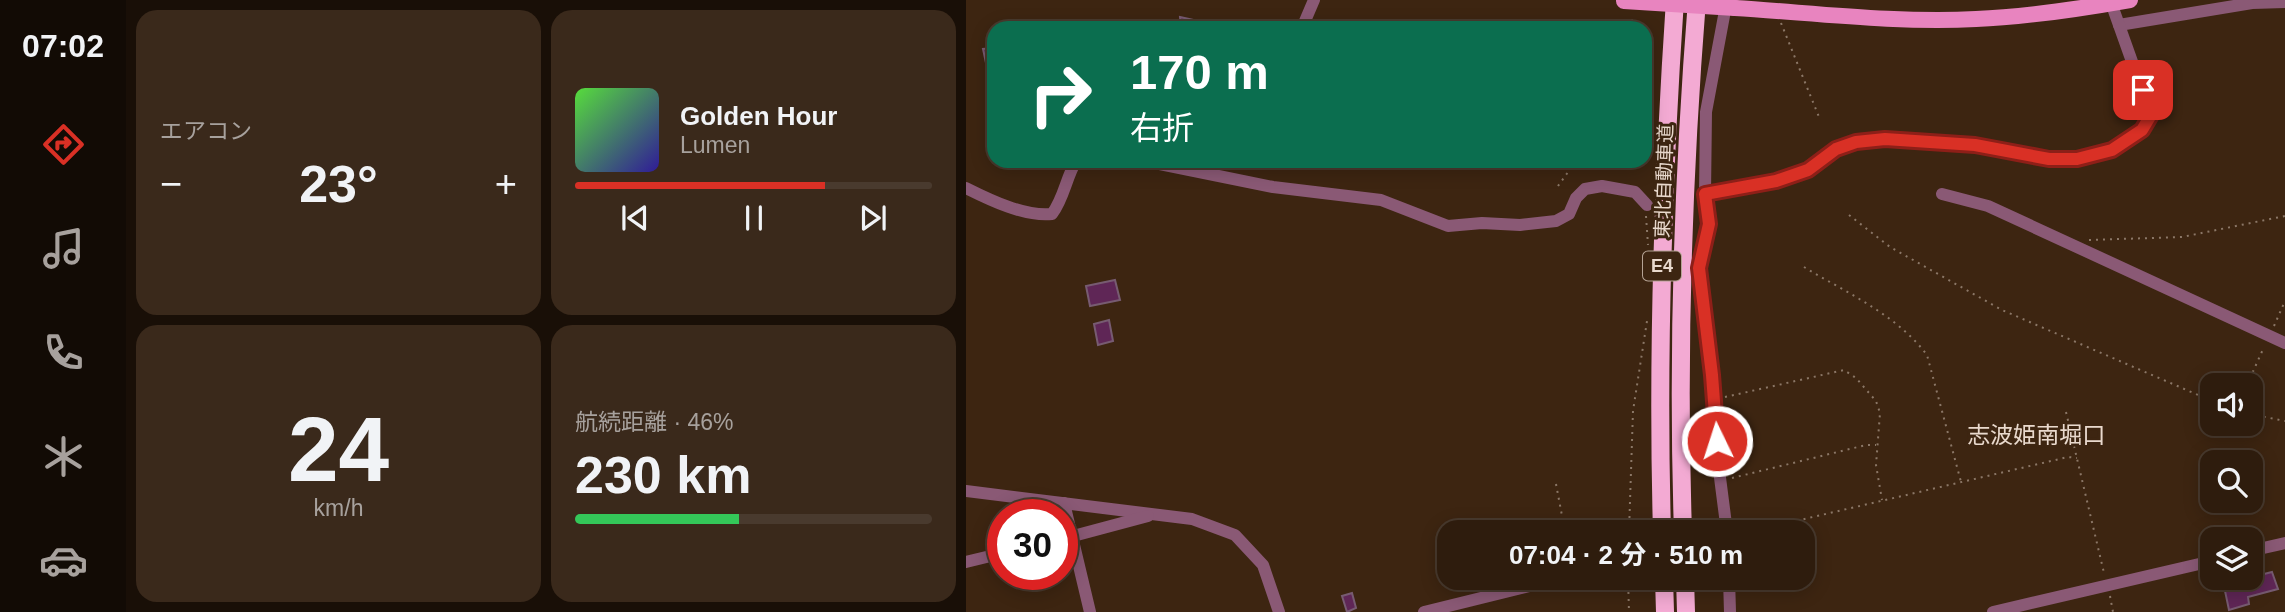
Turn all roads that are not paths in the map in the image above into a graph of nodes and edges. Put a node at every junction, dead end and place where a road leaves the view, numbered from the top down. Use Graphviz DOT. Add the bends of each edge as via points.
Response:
graph roads {
  1 [pos="1314,0"];
  2 [pos="1612,0"];
  3 [pos="1675,0"];
  4 [pos="1698,0"];
  5 [pos="2130,0"];
  6 [pos="1624,1"];
  7 [pos="2285,2"];
  8 [pos="1731,4"];
  9 [pos="2115,11"];
  10 [pos="1305,21"];
  11 [pos="2119,25"];
  12 [pos="1072,168"];
  13 [pos="1179,168"];
  14 [pos="966,188"];
  15 [pos="1705,194"];
  16 [pos="1942,194"];
  17 [pos="1647,205"];
  18 [pos="2285,344"];
  19 [pos="966,491"];
  20 [pos="1031,499"];
  21 [pos="1078,505"];
  22 [pos="1155,514"];
  23 [pos="1662,520"];
  24 [pos="1683,520"];
  25 [pos="1725,520"];
  26 [pos="1078,534"];
  27 [pos="2285,543"];
  28 [pos="2263,548"];
  29 [pos="987,557"];
  30 [pos="966,562"];
  31 [pos="2200,564"];
  32 [pos="1078,573"];
  33 [pos="1513,590"];
  34 [pos="1664,590"];
  35 [pos="1685,590"];
  36 [pos="1729,590"];
  37 [pos="1090,612"];
  38 [pos="1279,612"];
  39 [pos="1424,612"];
  40 [pos="1665,612"];
  41 [pos="1686,612"];
  42 [pos="1730,612"];
  43 [pos="1993,612"];
  1 -- 10 [label="street"];
  2 -- 6 [label="main road"];
  3 -- 23 [label="highway, 東北自動車道 / E4" via="1660,302"];
  4 -- 24 [label="highway, 東北自動車道 / E4" via="1681,298"];
  5 -- 8 [label="main road" via="1975,19 1891,18"];
  6 -- 8 [label="main road, bridge"];
  7 -- 11 [label="street"];
  8 -- 15 [label="street" via="1706,112"];
  9 -- 11 [label="street"];
  11 -- 15 [label="street" via="2151,115 2142,130 2112,150 2077,159 2049,159 1975,145 1885,139 1856,142 1836,149 1808,170"];
  12 -- 14 [label="street" via="1052,214 992,202"];
  13 -- 17 [label="street" via="1273,187 1381,200 1448,226 1556,221 1569,214 1586,189 1602,186 1635,192"];
  15 -- 25 [label="street" via="1701,206 1709,224 1699,268"];
  16 -- 18 [label="street" via="1988,206"];
  19 -- 20 [label="street"];
  21 -- 22 [label="street"];
  22 -- 26 [label="street"];
  22 -- 38 [label="street" via="1192,519 1235,535 1263,565"];
  27 -- 28 [label="street"];
  29 -- 30 [label="street"];
  31 -- 43 [label="street"];
  32 -- 37 [label="street"];
  33 -- 39 [label="street"];
  34 -- 40 [label="highway"];
  35 -- 41 [label="highway"];
  36 -- 42 [label="street"];
}
